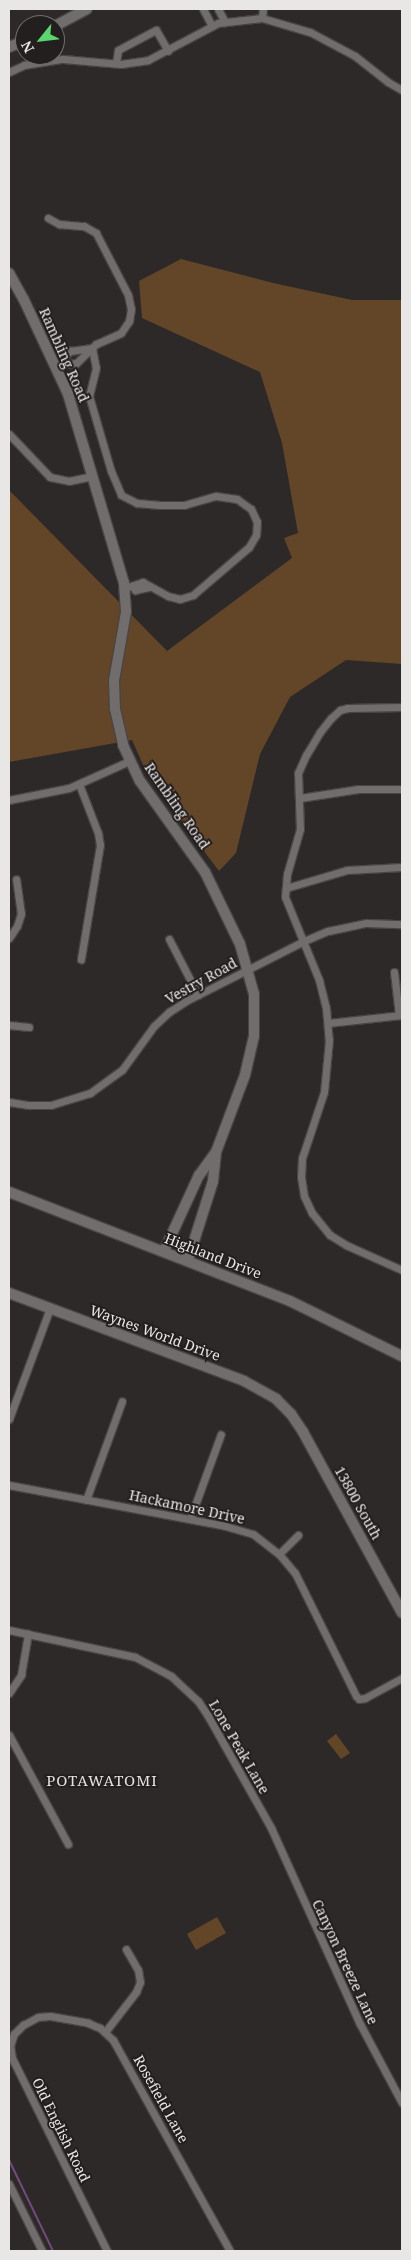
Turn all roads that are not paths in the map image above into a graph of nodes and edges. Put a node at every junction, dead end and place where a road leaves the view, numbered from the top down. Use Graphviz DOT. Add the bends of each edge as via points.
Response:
graph roads {
  1 [pos="87,9"];
  2 [pos="203,9"];
  3 [pos="218,9"];
  4 [pos="263,9"];
  5 [pos="262,18"];
  6 [pos="65,21"];
  7 [pos="218,24"];
  8 [pos="168,51"];
  9 [pos="116,63"];
  10 [pos="9,72"];
  11 [pos="402,90"];
  12 [pos="48,218"];
  13 [pos="9,273"];
  14 [pos="92,348"];
  15 [pos="77,350"];
  16 [pos="81,359"];
  17 [pos="65,361"];
  18 [pos="55,366"];
  19 [pos="9,434"];
  20 [pos="92,476"];
  21 [pos="129,588"];
  22 [pos="402,707"];
  23 [pos="129,761"];
  24 [pos="79,784"];
  25 [pos="402,789"];
  26 [pos="300,798"];
  27 [pos="9,800"];
  28 [pos="402,867"];
  29 [pos="16,878"];
  30 [pos="286,888"];
  31 [pos="402,924"];
  32 [pos="9,938"];
  33 [pos="169,939"];
  34 [pos="304,941"];
  35 [pos="81,959"];
  36 [pos="249,969"];
  37 [pos="394,972"];
  38 [pos="198,995"];
  39 [pos="401,1015"];
  40 [pos="328,1022"];
  41 [pos="9,1024"];
  42 [pos="28,1027"];
  43 [pos="9,1102"];
  44 [pos="216,1152"];
  45 [pos="9,1192"];
  46 [pos="164,1252"];
  47 [pos="188,1260"];
  48 [pos="402,1270"];
  49 [pos="9,1293"];
  50 [pos="50,1308"];
  51 [pos="402,1356"];
  52 [pos="122,1401"];
  53 [pos="286,1409"];
  54 [pos="9,1419"];
  55 [pos="221,1434"];
  56 [pos="9,1485"];
  57 [pos="86,1500"];
  58 [pos="190,1519"];
  59 [pos="298,1535"];
  60 [pos="279,1554"];
  61 [pos="402,1613"];
  62 [pos="9,1630"];
  63 [pos="28,1634"];
  64 [pos="402,1678"];
  65 [pos="9,1693"];
  66 [pos="9,1735"];
  67 [pos="271,1828"];
  68 [pos="68,1844"];
  69 [pos="126,1949"];
  70 [pos="28,2022"];
  71 [pos="105,2032"];
  72 [pos="402,2103"];
  73 [pos="9,2184"];
  74 [pos="42,2251"];
  75 [pos="107,2251"];
  76 [pos="230,2251"];
  1 -- 6 [label="street"];
  2 -- 7 [label="street"];
  3 -- 7 [label="street"];
  4 -- 5 [label="street"];
  5 -- 7 [label="street"];
  5 -- 11 [label="street" via="310,32 355,56"];
  7 -- 8 [label="street"];
  8 -- 9 [label="street" via="148,60"];
  8 -- 9 [label="street" via="156,30 118,50"];
  9 -- 10 [label="street" via="63,59 24,65"];
  12 -- 14 [label="street" via="59,224 84,226 96,233 130,301 130,322 116,336"];
  13 -- 18 [label="street, Rambling Road"];
  14 -- 15 [label="street"];
  14 -- 16 [label="street"];
  14 -- 21 [label="street" via="96,368 89,396 110,471 121,495 137,503 160,505 184,505 222,496 242,501 251,509 257,528 253,541 193,595 180,599 168,596 143,582"];
  15 -- 16 [label="street"];
  15 -- 17 [label="street" via="66,355"];
  16 -- 17 [label="street" via="70,364"];
  17 -- 18 [label="street"];
  18 -- 20 [label="street, Rambling Road" via="70,402"];
  19 -- 20 [label="street" via="50,477 69,481"];
  20 -- 21 [label="street, Rambling Road"];
  21 -- 23 [label="street, Rambling Road" via="114,687 118,726"];
  22 -- 26 [label="street" via="348,708 331,718 302,762 297,782"];
  23 -- 24 [label="street"];
  23 -- 36 [label="street, Rambling Road" via="205,872"];
  24 -- 27 [label="street"];
  24 -- 35 [label="street" via="98,833 100,851"];
  25 -- 26 [label="street" via="358,789"];
  26 -- 30 [label="street" via="300,829"];
  28 -- 30 [label="street" via="347,870"];
  29 -- 32 [label="street" via="20,914"];
  30 -- 34 [label="street" via="289,909"];
  31 -- 34 [label="street, Vestry Road" via="353,925"];
  33 -- 38 [label="street"];
  34 -- 36 [label="street, Vestry Road"];
  34 -- 40 [label="street" via="319,980"];
  36 -- 38 [label="street, Vestry Road"];
  36 -- 44 [label="street, Rambling Road" via="255,1008 252,1049"];
  37 -- 39 [label="street"];
  38 -- 43 [label="street, Vestry Road" via="162,1019 128,1064 99,1088 76,1099 51,1105"];
  39 -- 40 [label="street"];
  40 -- 48 [label="street" via="324,1092 302,1158 304,1196 312,1213 330,1235"];
  41 -- 42 [label="street"];
  44 -- 46 [label="street, Rambling Road" via="199,1175"];
  44 -- 47 [label="street, Rambling Road" via="213,1181"];
  45 -- 46 [label="street, Highland Drive"];
  46 -- 47 [label="street, Highland Drive"];
  47 -- 51 [label="street, Highland Drive" via="327,1317"];
  49 -- 50 [label="street, Waynes World Drive"];
  50 -- 53 [label="street, Waynes World Drive" via="244,1380"];
  50 -- 54 [label="street"];
  52 -- 57 [label="street"];
  53 -- 61 [label="street, 13800 South" via="303,1432"];
  55 -- 58 [label="street"];
  56 -- 57 [label="street, Hackamore Drive"];
  57 -- 58 [label="street, Hackamore Drive"];
  58 -- 60 [label="street, Hackamore Drive" via="246,1531"];
  59 -- 60 [label="street"];
  60 -- 64 [label="street, Hackamore Drive" via="300,1583 358,1699"];
  62 -- 63 [label="street, Lone Peak Lane"];
  63 -- 65 [label="street" via="21,1675"];
  63 -- 67 [label="street, Lone Peak Lane" via="130,1655 154,1665 179,1682 208,1716"];
  66 -- 68 [label="street"];
  67 -- 72 [label="street, Canyon Breeze Lane" via="363,2031"];
  69 -- 71 [label="street" via="138,1970 140,1982"];
  70 -- 71 [label="street, Rosefield Lane" via="50,2016 88,2023"];
  70 -- 75 [label="street, Old English Road" via="14,2034 10,2046 12,2058"];
  71 -- 76 [label="street, Rosefield Lane" via="119,2048"];
  73 -- 74 [label="street"];
}
